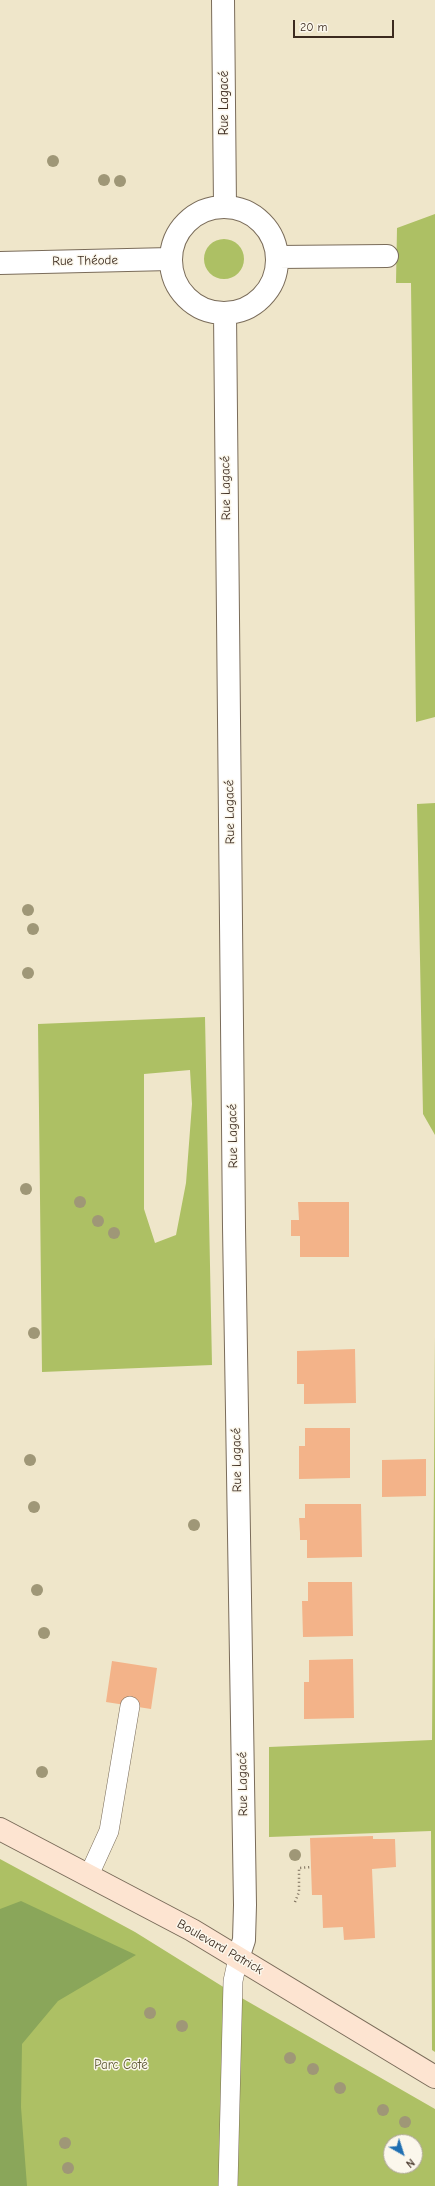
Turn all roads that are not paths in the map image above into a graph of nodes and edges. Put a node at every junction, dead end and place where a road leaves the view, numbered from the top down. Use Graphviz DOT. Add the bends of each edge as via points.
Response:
graph roads {
  1 [pos="223,0"];
  2 [pos="225,206"];
  3 [pos="387,256"];
  4 [pos="278,257"];
  5 [pos="170,260"];
  6 [pos="0,263"];
  7 [pos="225,313"];
  8 [pos="130,1706"];
  9 [pos="0,1828"];
  10 [pos="90,1875"];
  11 [pos="238,1958"];
  12 [pos="435,2077"];
  13 [pos="228,2186"];
  1 -- 2 [label="street, Rue Lagacé"];
  2 -- 4 [label="street" via="250,212 264,224 274,239"];
  2 -- 5 [label="street" via="197,213 183,225 174,241"];
  3 -- 4 [label="street"];
  4 -- 7 [label="street" via="276,274 268,290 242,311"];
  5 -- 6 [label="street, Rue Théode"];
  5 -- 7 [label="street" via="173,276 181,291 192,303 208,311"];
  7 -- 11 [label="street, Rue Lagacé" via="233,1211 245,1905 244,1940"];
  8 -- 10 [label="lane" via="109,1831"];
  9 -- 10 [label="street, Boulevard Patrick"];
  10 -- 11 [label="street, Boulevard Patrick"];
  11 -- 12 [label="street, Boulevard Patrick"];
  11 -- 13 [label="lane" via="233,1987"];
}
